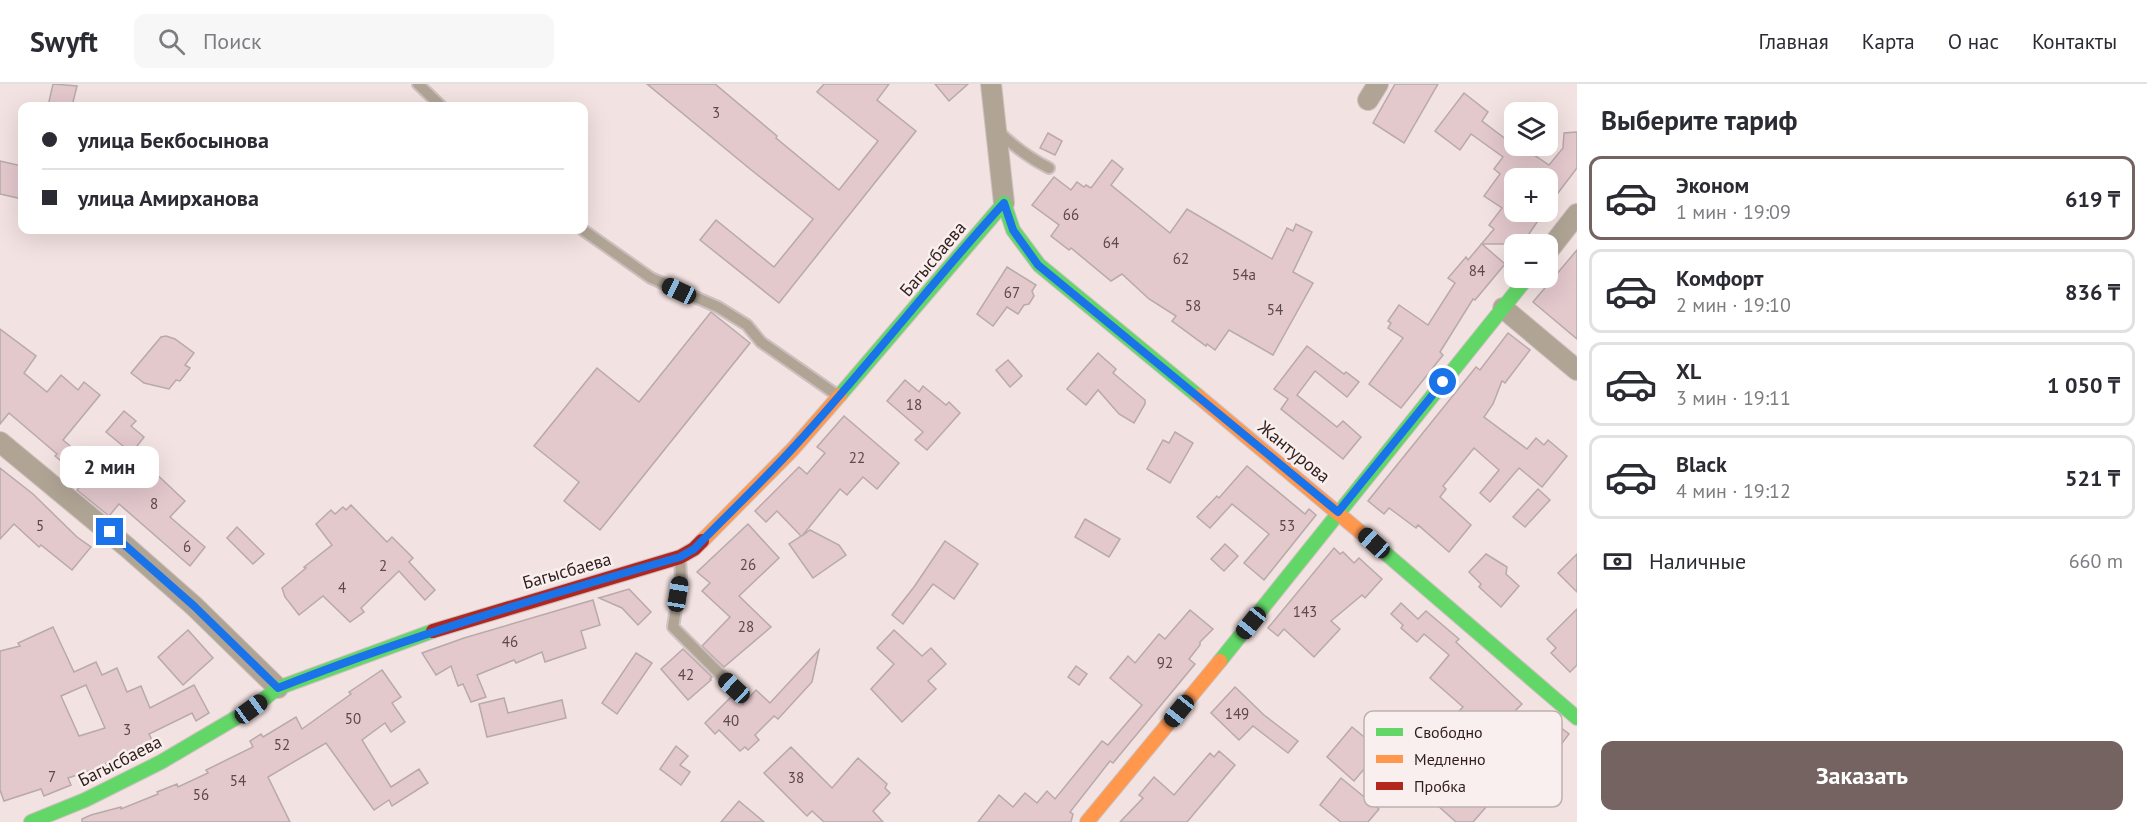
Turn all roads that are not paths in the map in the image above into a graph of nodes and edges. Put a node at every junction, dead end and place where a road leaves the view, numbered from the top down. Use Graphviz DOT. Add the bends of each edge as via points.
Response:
graph roads {
  1 [pos="419,84"];
  2 [pos="991,84"];
  3 [pos="437,102"];
  4 [pos="996,130"];
  5 [pos="1049,168"];
  6 [pos="1004,203"];
  7 [pos="1577,214"];
  8 [pos="588,234"];
  9 [pos="1558,238"];
  10 [pos="1519,288"];
  11 [pos="1503,308"];
  12 [pos="1577,370"];
  13 [pos="839,396"];
  14 [pos="0,442"];
  15 [pos="1338,512"];
  16 [pos="680,557"];
  17 [pos="278,688"];
  18 [pos="734,688"];
  19 [pos="1577,718"];
  20 [pos="32,822"];
  21 [pos="1088,822"];
  1 -- 3 [label="lane"];
  2 -- 4 [label="street"];
  4 -- 5 [label="lane" via="1034,161"];
  4 -- 6 [label="street"];
  6 -- 13 [label="street, Багысбаева"];
  6 -- 15 [label="street, Жантурова" via="1013,230 1038,265"];
  7 -- 9 [label="street"];
  8 -- 13 [label="lane" via="651,278 718,306 747,325 761,342"];
  10 -- 11 [label="street"];
  11 -- 12 [label="street"];
  11 -- 15 [label="street"];
  13 -- 16 [label="street, Багысбаева" via="694,549"];
  14 -- 17 [label="street" via="194,606"];
  15 -- 19 [label="street, Жантурова"];
  15 -- 21 [label="street"];
  16 -- 17 [label="street, Багысбаева" via="459,622"];
  16 -- 18 [label="lane" via="681,578 673,627"];
  17 -- 20 [label="street, Багысбаева" via="251,709 161,762"];
}
